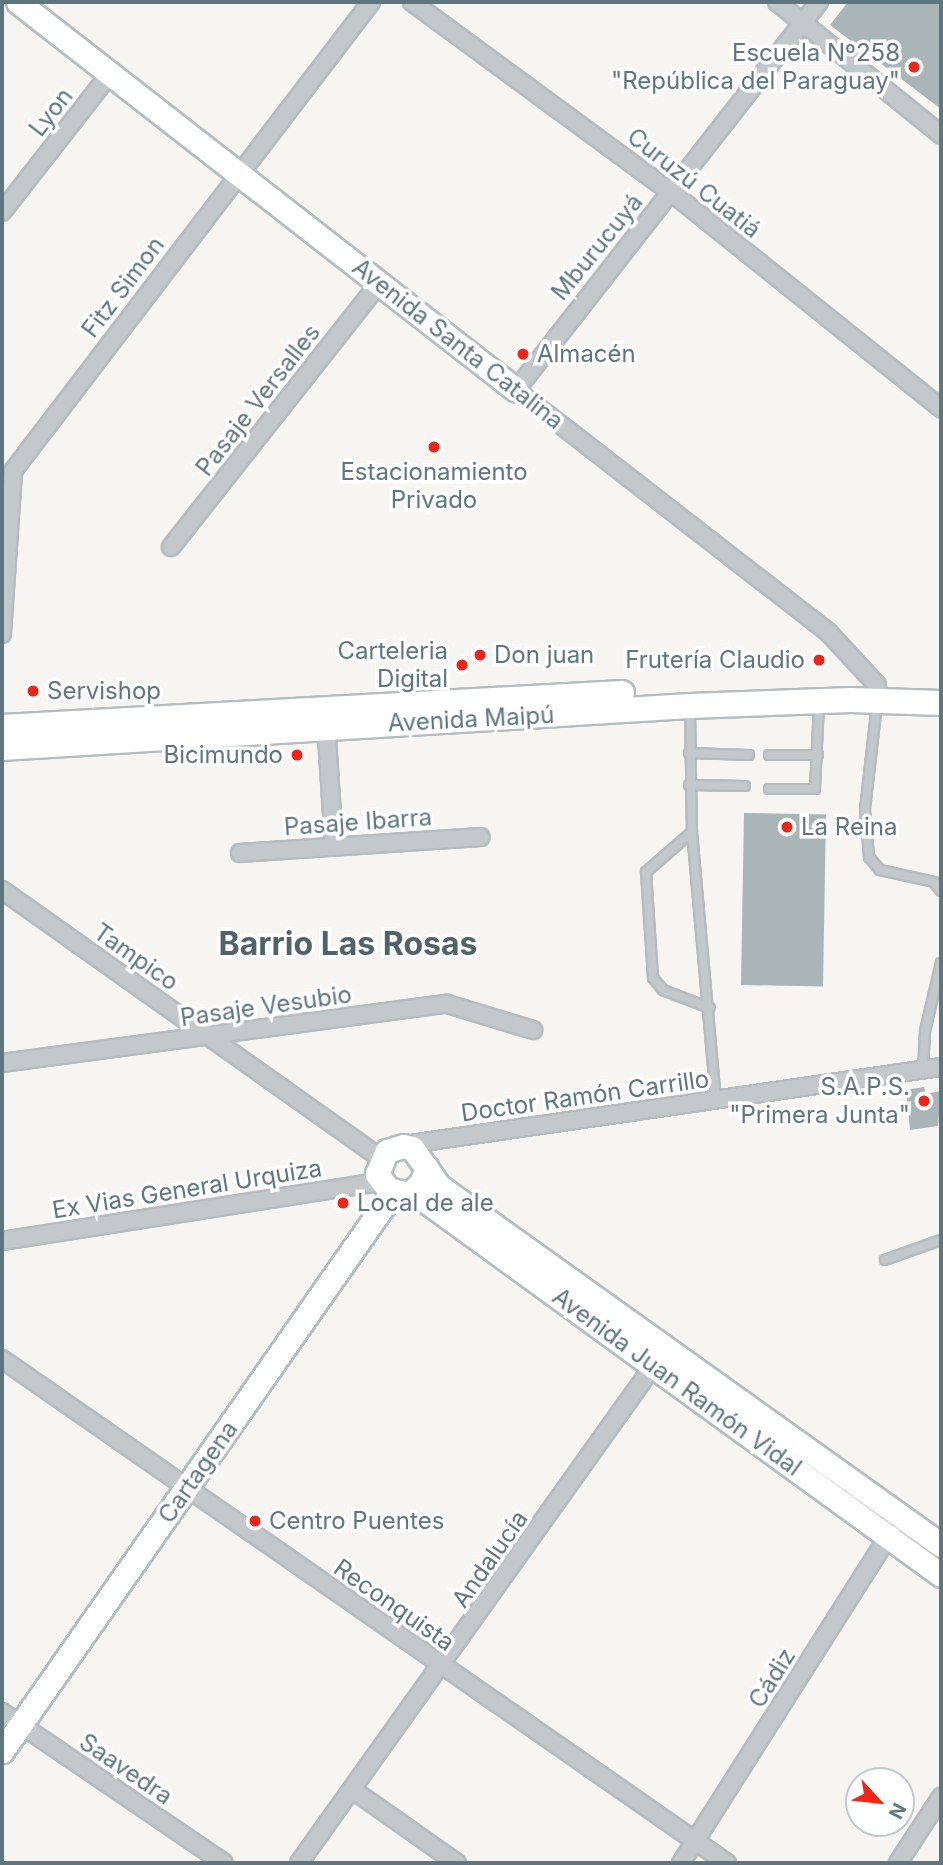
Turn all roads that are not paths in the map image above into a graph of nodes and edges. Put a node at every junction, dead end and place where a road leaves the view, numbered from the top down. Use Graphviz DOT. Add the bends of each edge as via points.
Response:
graph roads {
  1 [pos="18,2"];
  2 [pos="371,2"];
  3 [pos="412,2"];
  4 [pos="777,2"];
  5 [pos="819,2"];
  6 [pos="804,22"];
  7 [pos="110,74"];
  8 [pos="941,135"];
  9 [pos="237,174"];
  10 [pos="671,192"];
  11 [pos="2,212"];
  12 [pos="380,282"];
  13 [pos="516,390"];
  14 [pos="941,408"];
  15 [pos="7,466"];
  16 [pos="171,547"];
  17 [pos="2,634"];
  18 [pos="941,687"];
  19 [pos="877,693"];
  20 [pos="819,701"];
  21 [pos="941,703"];
  22 [pos="690,706"];
  23 [pos="326,719"];
  24 [pos="2,727"];
  25 [pos="2,748"];
  26 [pos="689,753"];
  27 [pos="749,755"];
  28 [pos="769,755"];
  29 [pos="818,755"];
  30 [pos="690,785"];
  31 [pos="745,786"];
  32 [pos="769,789"];
  33 [pos="692,831"];
  34 [pos="480,836"];
  35 [pos="334,845"];
  36 [pos="240,853"];
  37 [pos="938,882"];
  38 [pos="2,890"];
  39 [pos="941,891"];
  40 [pos="941,964"];
  41 [pos="710,1008"];
  42 [pos="533,1030"];
  43 [pos="211,1038"];
  44 [pos="2,1063"];
  45 [pos="941,1067"];
  46 [pos="923,1069"];
  47 [pos="716,1100"];
  48 [pos="402,1146"];
  49 [pos="380,1158"];
  50 [pos="426,1168"];
  51 [pos="394,1189"];
  52 [pos="941,1240"];
  53 [pos="2,1241"];
  54 [pos="885,1260"];
  55 [pos="660,1356"];
  56 [pos="2,1359"];
  57 [pos="187,1488"];
  58 [pos="901,1516"];
  59 [pos="889,1537"];
  60 [pos="938,1539"];
  61 [pos="941,1575"];
  62 [pos="443,1666"];
  63 [pos="11,1719"];
  64 [pos="2,1751"];
  65 [pos="353,1790"];
  66 [pos="941,1797"];
  67 [pos="695,1841"];
  68 [pos="224,1863"];
  69 [pos="299,1863"];
  70 [pos="457,1863"];
  71 [pos="681,1863"];
  72 [pos="726,1863"];
  73 [pos="898,1863"];
  1 -- 7 [label="main road, Avenida Santa Catalina"];
  2 -- 9 [label="street, Fitz Simon"];
  3 -- 10 [label="street, Curuzú Cuatiá"];
  4 -- 6 [label="street"];
  5 -- 6 [label="street, Mburucuyá"];
  6 -- 8 [label="street"];
  6 -- 10 [label="street, Mburucuyá"];
  7 -- 9 [label="main road, Avenida Santa Catalina"];
  7 -- 11 [label="street, Lyon"];
  9 -- 12 [label="main road, Avenida Santa Catalina"];
  9 -- 15 [label="street, Fitz Simon"];
  10 -- 13 [label="street, Mburucuyá"];
  10 -- 14 [label="street, Curuzú Cuatiá"];
  12 -- 13 [label="main road, Avenida Santa Catalina"];
  12 -- 16 [label="street, Pasaje Versalles"];
  13 -- 19 [label="street, Avenida Santa Catalina" via="828,632"];
  15 -- 17 [label="street, Fitz Simon"];
  18 -- 19 [label="main road, Avenida Maipú"];
  19 -- 20 [label="main road, Avenida Maipú"];
  19 -- 21 [label="main road, Avenida Maipú"];
  19 -- 23 [label="main road, Avenida Maipú"];
  19 -- 37 [label="lane" via="865,810 869,857 889,874"];
  20 -- 22 [label="main road, Avenida Maipú"];
  20 -- 29 [label="lane"];
  22 -- 23 [label="main road, Avenida Maipú"];
  22 -- 26 [label="lane"];
  23 -- 24 [label="main road, Avenida Maipú"];
  23 -- 25 [label="main road, Avenida Maipú"];
  23 -- 35 [label="street"];
  26 -- 27 [label="lane"];
  26 -- 30 [label="lane"];
  28 -- 29 [label="lane"];
  29 -- 32 [label="lane" via="814,789"];
  30 -- 31 [label="lane"];
  30 -- 33 [label="lane"];
  33 -- 41 [label="lane"];
  33 -- 41 [label="lane" via="646,872 653,978 663,990"];
  34 -- 35 [label="street, Pasaje Ibarra"];
  35 -- 36 [label="street, Pasaje Ibarra"];
  37 -- 39 [label="lane"];
  38 -- 43 [label="street, Tampico"];
  40 -- 46 [label="lane" via="925,1031"];
  41 -- 47 [label="lane"];
  42 -- 43 [label="street, Pasaje Vesubio" via="447,1004"];
  43 -- 44 [label="street, Pasaje Vesubio"];
  43 -- 49 [label="street, Tampico"];
  45 -- 46 [label="street, Doctor Ramón Carrillo"];
  46 -- 47 [label="street, Doctor Ramón Carrillo"];
  47 -- 48 [label="street, Doctor Ramón Carrillo"];
  48 -- 49 [label="main road"];
  48 -- 50 [label="main road" via="419,1153"];
  49 -- 51 [label="main road"];
  50 -- 51 [label="main road" via="421,1183"];
  50 -- 55 [label="main road, Avenida Juan Ramón Vidal" via="439,1186"];
  51 -- 53 [label="street, Ex Vias General Urquiza"];
  51 -- 55 [label="main road, Avenida Juan Ramón Vidal" via="427,1202"];
  51 -- 57 [label="main road, Cartagena"];
  52 -- 54 [label="lane"];
  55 -- 58 [label="main road, Avenida Juan Ramón Vidal"];
  55 -- 59 [label="main road, Avenida Juan Ramón Vidal"];
  55 -- 62 [label="street, Andalucía"];
  56 -- 57 [label="street, Reconquista"];
  57 -- 62 [label="street, Reconquista"];
  57 -- 63 [label="main road, Cartagena"];
  58 -- 59 [label="street, Cádiz"];
  58 -- 60 [label="main road, Avenida Juan Ramón Vidal"];
  59 -- 61 [label="main road, Avenida Juan Ramón Vidal"];
  59 -- 67 [label="street, Cádiz"];
  62 -- 65 [label="street, Andalucía"];
  62 -- 67 [label="street, Reconquista"];
  63 -- 64 [label="main road, Cartagena"];
  63 -- 68 [label="street, Saavedra"];
  65 -- 69 [label="street, Andalucía"];
  65 -- 70 [label="street"];
  66 -- 73 [label="street"];
  67 -- 71 [label="street, Cádiz"];
  67 -- 72 [label="street, Reconquista"];
}
